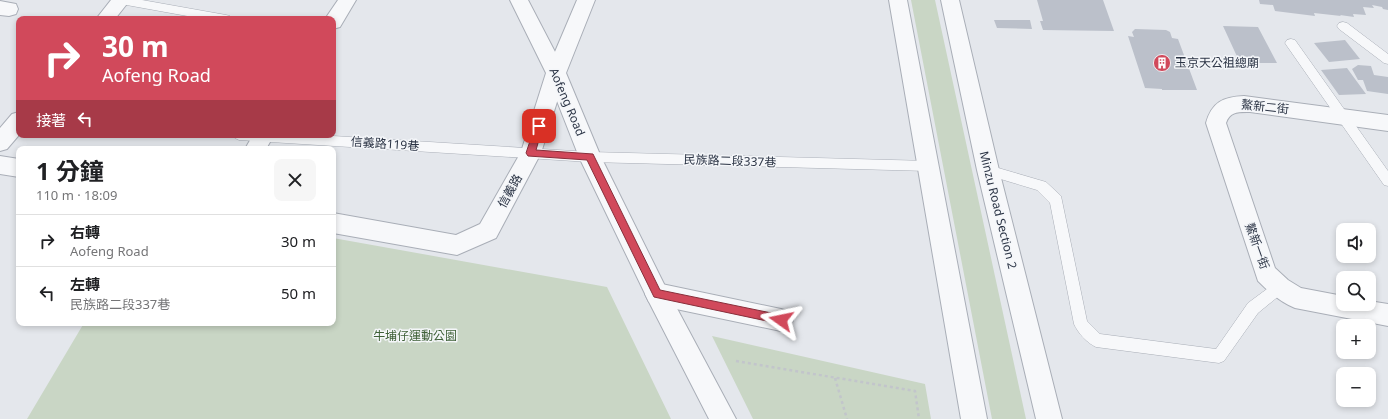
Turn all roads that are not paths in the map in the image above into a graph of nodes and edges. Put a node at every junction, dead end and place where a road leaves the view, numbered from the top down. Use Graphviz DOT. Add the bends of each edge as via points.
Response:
graph roads {
  1 [pos="121,0"];
  2 [pos="347,0"];
  3 [pos="519,0"];
  4 [pos="586,0"];
  5 [pos="898,0"];
  6 [pos="950,0"];
  7 [pos="108,16"];
  8 [pos="209,16"];
  9 [pos="336,17"];
  10 [pos="1343,26"];
  11 [pos="1291,43"];
  12 [pos="1388,60"];
  13 [pos="556,73"];
  14 [pos="1343,117"];
  15 [pos="1388,123"];
  16 [pos="16,125"];
  17 [pos="261,140"];
  18 [pos="0,142"];
  19 [pos="531,153"];
  20 [pos="590,157"];
  21 [pos="0,165"];
  22 [pos="929,166"];
  23 [pos="16,168"];
  24 [pos="988,170"];
  25 [pos="1388,181"];
  26 [pos="1236,185"];
  27 [pos="336,224"];
  28 [pos="1280,287"];
  29 [pos="657,294"];
  30 [pos="1388,315"];
  31 [pos="781,320"];
  32 [pos="723,419"];
  33 [pos="974,419"];
  34 [pos="1049,419"];
  1 -- 7 [label="street"];
  1 -- 8 [label="lane"];
  2 -- 9 [label="street"];
  3 -- 13 [label="street, Aofeng Road"];
  4 -- 13 [label="street, 信義路"];
  5 -- 22 [label="street"];
  6 -- 24 [label="street, Minzu Road Section 2"];
  10 -- 12 [label="lane"];
  11 -- 14 [label="lane"];
  13 -- 19 [label="street, 信義路"];
  13 -- 20 [label="street, Aofeng Road"];
  14 -- 15 [label="street, 鰲新二街"];
  14 -- 25 [label="lane"];
  14 -- 26 [label="street, 鰲新二街" via="1250,104 1226,107 1218,114 1216,123"];
  16 -- 18 [label="street"];
  17 -- 19 [label="lane, 信義路119巷"];
  19 -- 20 [label="lane, 民族路二段337巷"];
  19 -- 27 [label="street, 信義路" via="488,231 457,245"];
  20 -- 22 [label="lane, 民族路二段337巷"];
  20 -- 29 [label="street, Aofeng Road"];
  21 -- 23 [label="street"];
  22 -- 33 [label="street"];
  24 -- 28 [label="lane" via="1041,186 1056,200 1081,324 1096,340 1219,356 1253,308"];
  24 -- 34 [label="street, Minzu Road Section 2"];
  26 -- 28 [label="street, 鰲新一街" via="1266,274"];
  28 -- 30 [label="street, 鰲新一街" via="1295,297"];
  29 -- 31 [label="street"];
  29 -- 32 [label="street, Aofeng Road"];
}
